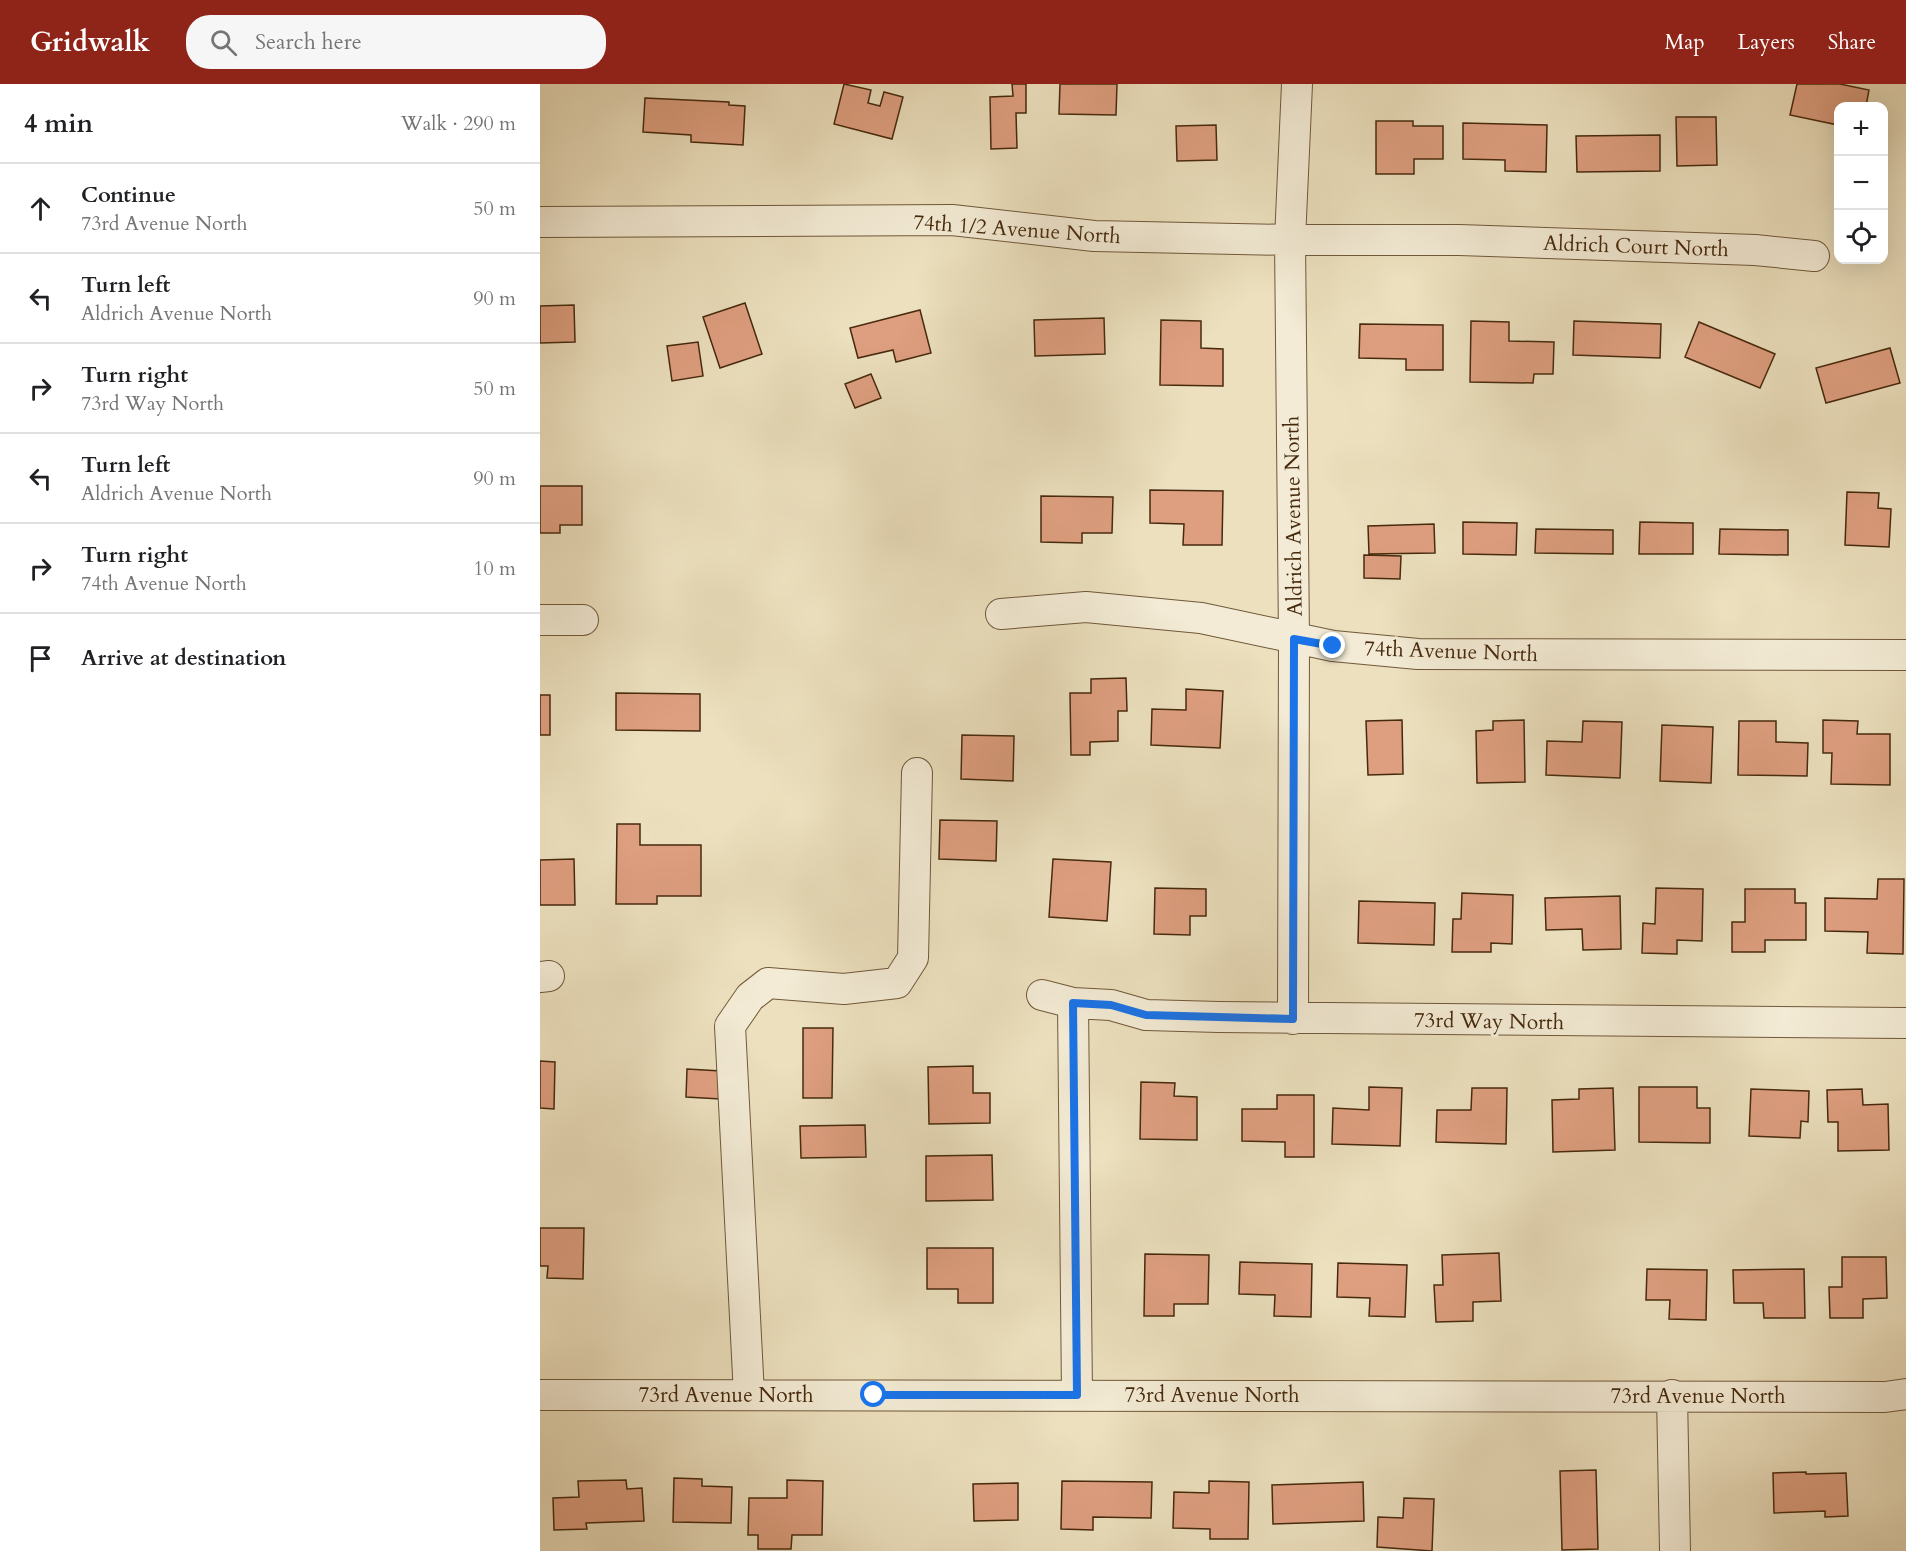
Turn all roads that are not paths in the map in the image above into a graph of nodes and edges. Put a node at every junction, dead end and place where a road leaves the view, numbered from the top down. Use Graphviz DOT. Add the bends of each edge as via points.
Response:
graph roads {
  1 [pos="1297,84"];
  2 [pos="540,222"];
  3 [pos="1290,240"];
  4 [pos="1459,240"];
  5 [pos="1814,256"];
  6 [pos="1001,614"];
  7 [pos="540,620"];
  8 [pos="583,620"];
  9 [pos="1294,639"];
  10 [pos="1906,655"];
  11 [pos="917,773"];
  12 [pos="1042,995"];
  13 [pos="1073,1003"];
  14 [pos="1293,1019"];
  15 [pos="1906,1023"];
  16 [pos="540,1395"];
  17 [pos="749,1395"];
  18 [pos="1077,1395"];
  19 [pos="1672,1395"];
  20 [pos="1899,1397"];
  21 [pos="1675,1551"];
  1 -- 3 [label="street, Aldrich Avenue North"];
  2 -- 3 [label="street, 74th 1/2 Avenue North" via="952,220 1094,236"];
  3 -- 4 [label="street, 74th 1/2 Avenue North"];
  3 -- 9 [label="street, Aldrich Avenue North"];
  4 -- 5 [label="street, Aldrich Court North" via="1755,250"];
  6 -- 9 [label="street, 74th Avenue North" via="1086,607 1201,618"];
  7 -- 8 [label="street"];
  9 -- 10 [label="street, 74th Avenue North" via="1418,654"];
  9 -- 14 [label="street, Aldrich Avenue North"];
  11 -- 17 [label="street" via="913,958 897,983 844,989 768,983 750,997 730,1026"];
  12 -- 13 [label="street, 73rd Way North"];
  13 -- 14 [label="street, 73rd Way North" via="1111,1005 1146,1015"];
  13 -- 18 [label="street"];
  14 -- 15 [label="street, 73rd Way North"];
  16 -- 17 [label="street, 73rd Avenue North"];
  17 -- 18 [label="street, 73rd Avenue North"];
  18 -- 19 [label="street, 73rd Avenue North"];
  19 -- 20 [label="street, 73rd Avenue North"];
  19 -- 21 [label="street"];
}
